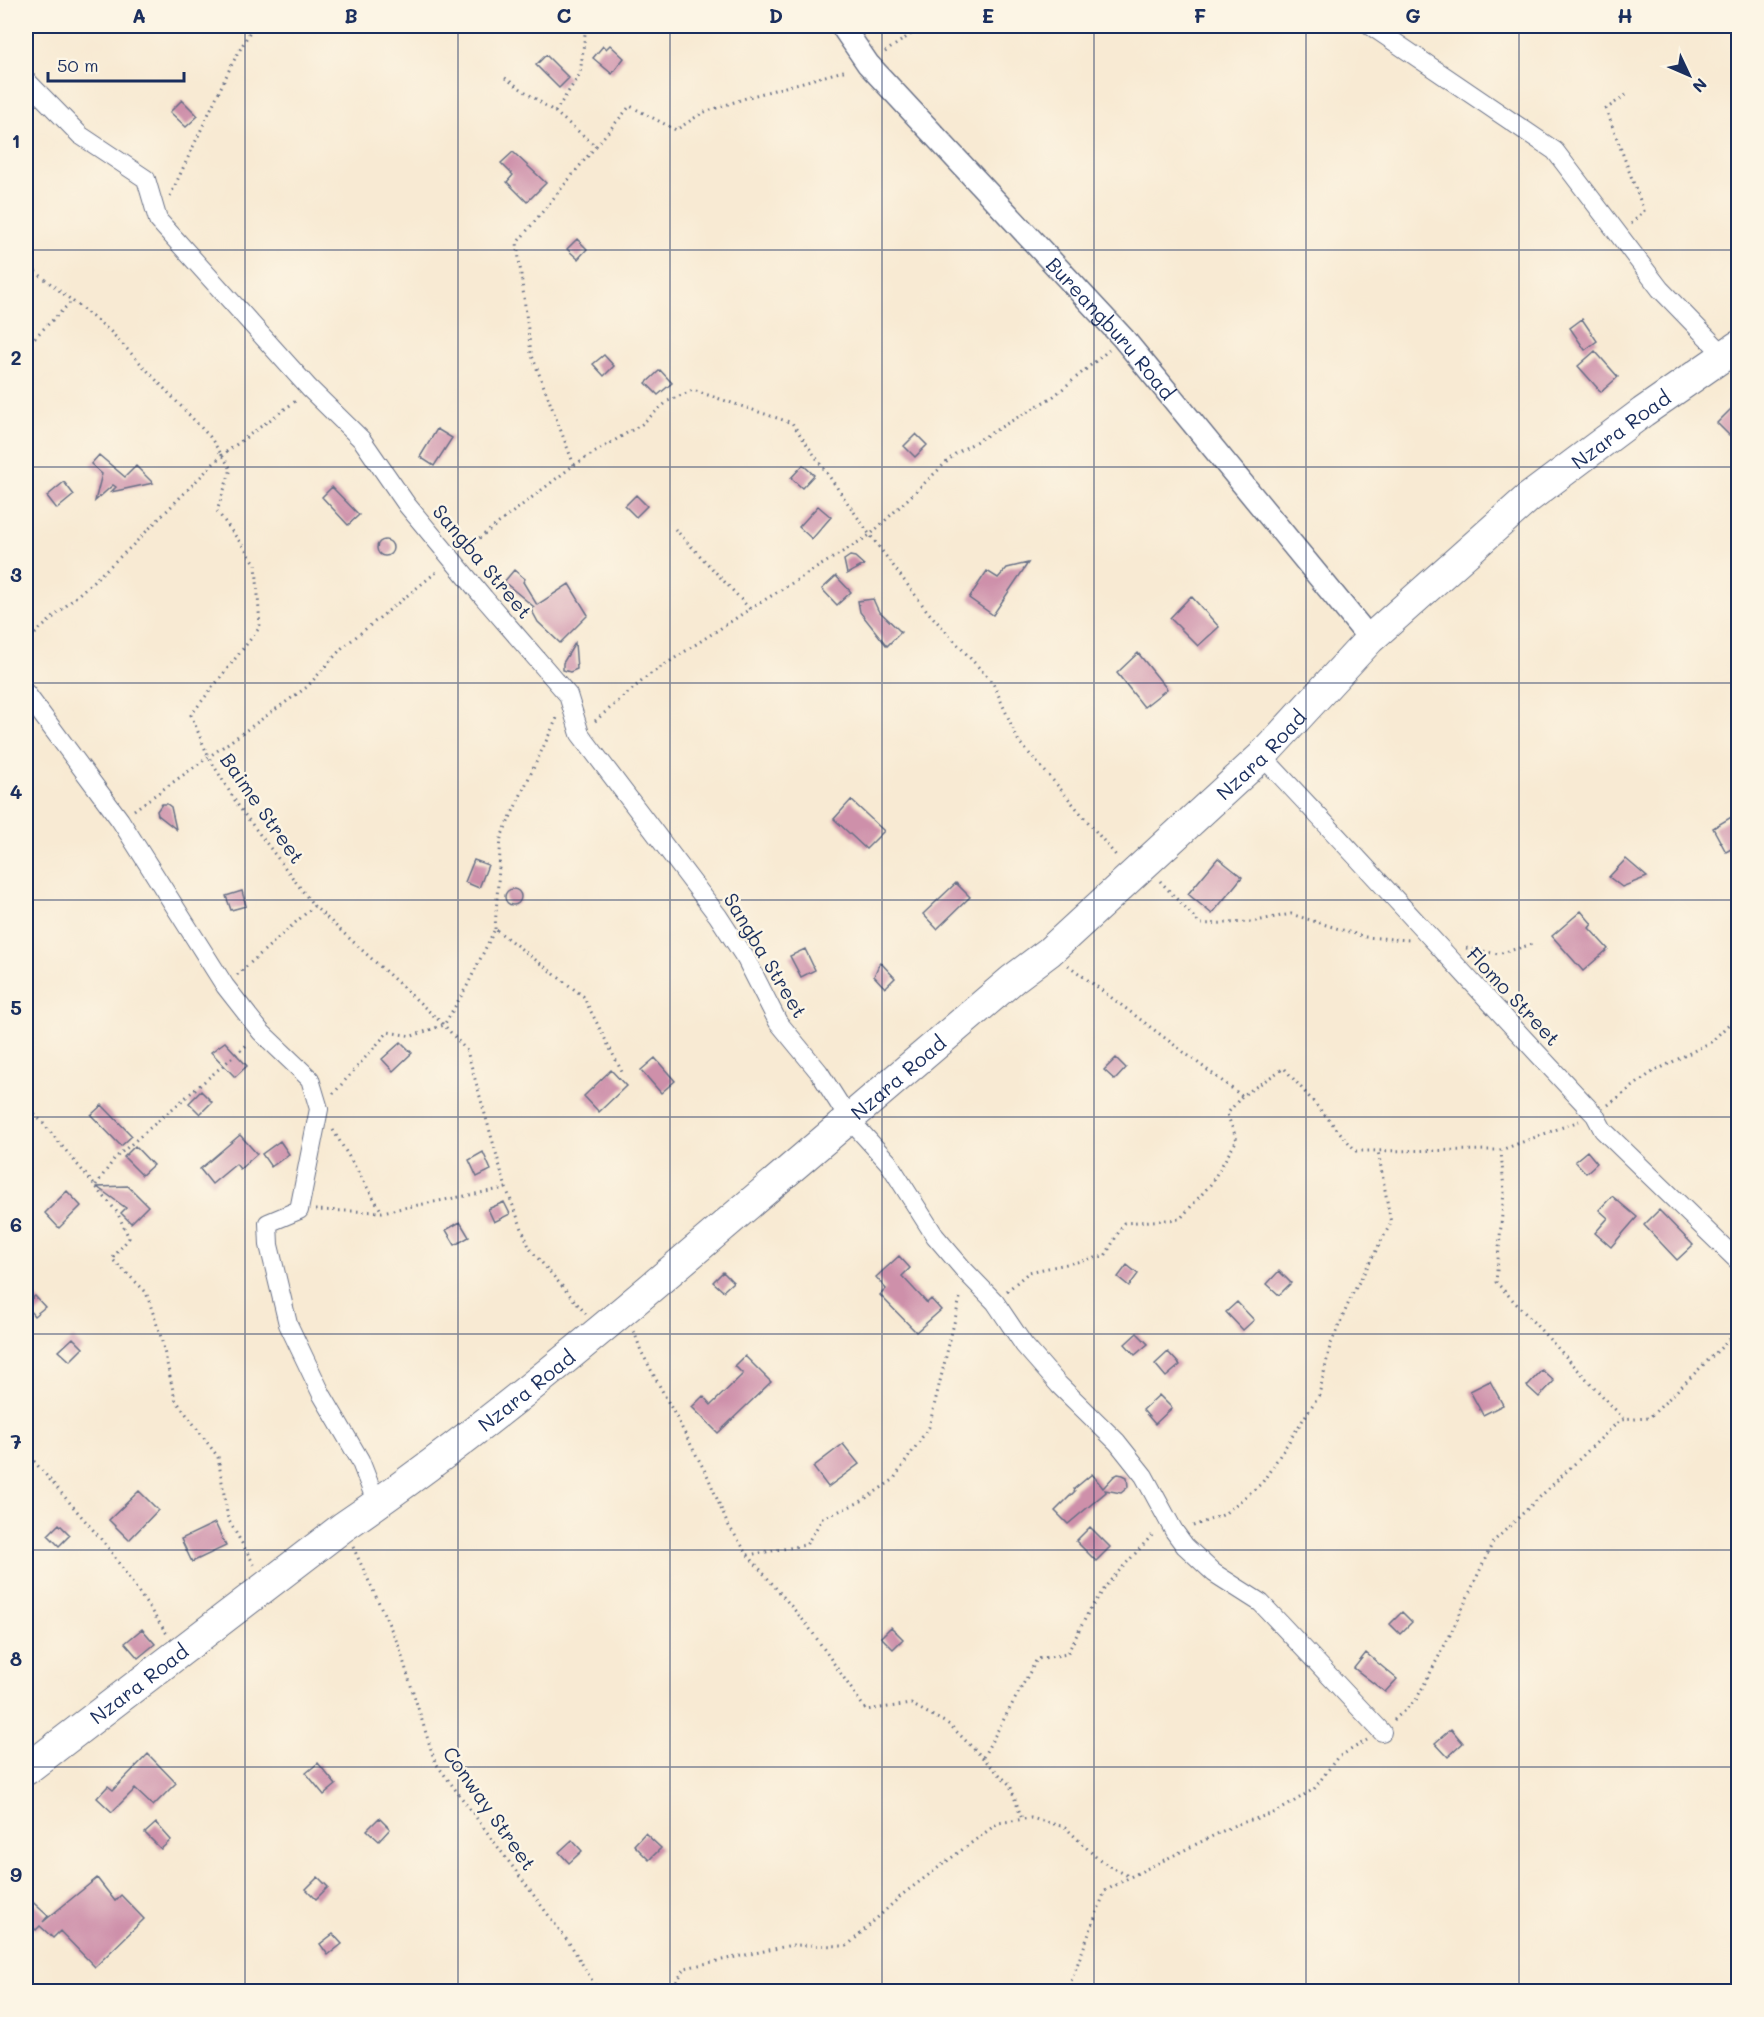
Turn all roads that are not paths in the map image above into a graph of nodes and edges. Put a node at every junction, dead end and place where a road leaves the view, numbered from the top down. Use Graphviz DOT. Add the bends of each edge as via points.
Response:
graph roads {
  1 [pos="842,26"];
  2 [pos="1371,26"];
  3 [pos="26,80"];
  4 [pos="1731,351"];
  5 [pos="1370,639"];
  6 [pos="26,693"];
  7 [pos="1262,756"];
  8 [pos="849,1119"];
  9 [pos="1738,1260"];
  10 [pos="376,1504"];
  11 [pos="1382,1732"];
  12 [pos="28,1760"];
  1 -- 5 [label="street, Bureangburu Road" via="868,64 1123,338"];
  2 -- 4 [label="street" via="1555,151 1660,289"];
  3 -- 8 [label="street, Sangba Street" via="80,135 146,179 158,220 309,388 362,440 407,505 568,695 580,734 718,916 746,959 778,1022 819,1072"];
  4 -- 5 [label="main road, Nzara Road" via="1527,499"];
  5 -- 7 [label="main road, Nzara Road"];
  6 -- 10 [label="street" via="120,820 225,986 261,1032 310,1079 319,1109 299,1210 268,1223 269,1245 288,1324 321,1395 360,1460"];
  7 -- 8 [label="main road, Nzara Road" via="1049,952"];
  7 -- 9 [label="street, Flomo Street" via="1595,1115 1603,1130"];
  8 -- 10 [label="main road, Nzara Road" via="626,1310"];
  8 -- 11 [label="street, Sangba Street" via="888,1162 935,1236 995,1302 1024,1345 1117,1442 1144,1476 1185,1546 1214,1573 1261,1603"];
  10 -- 12 [label="main road, Nzara Road" via="180,1653"];
}
